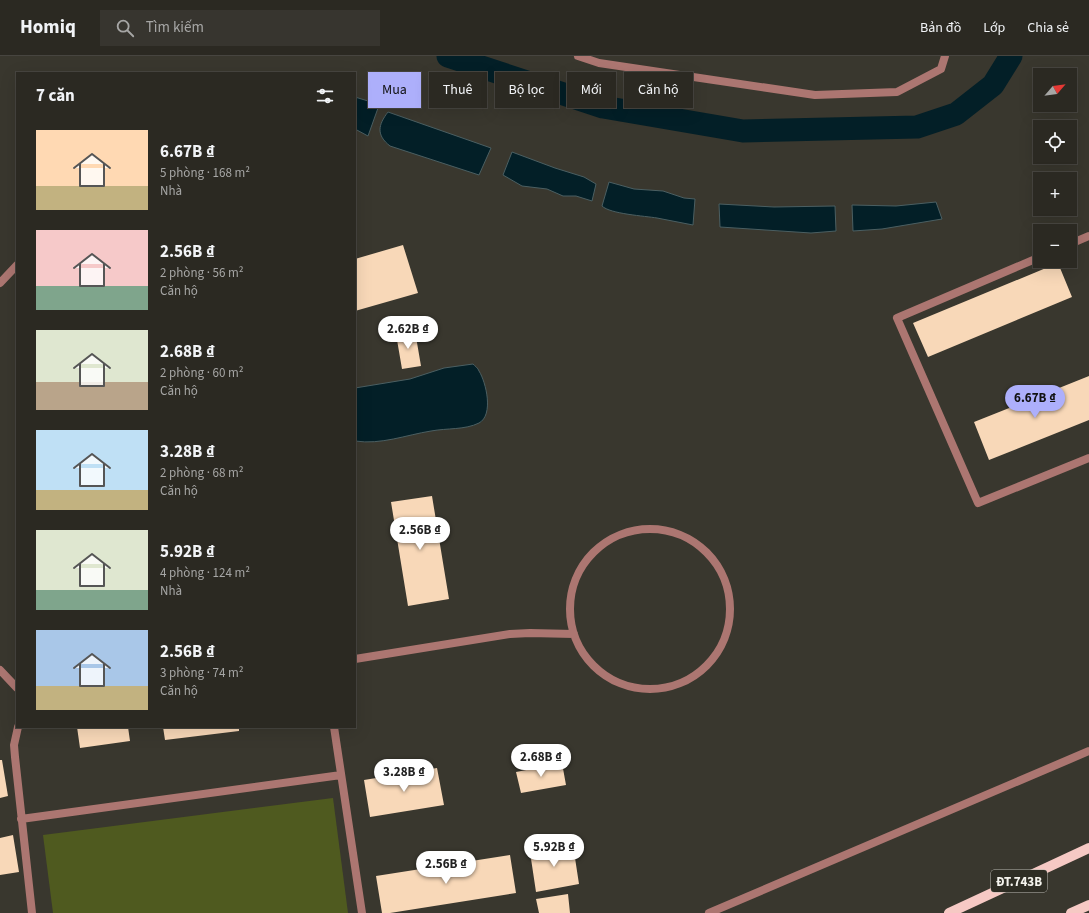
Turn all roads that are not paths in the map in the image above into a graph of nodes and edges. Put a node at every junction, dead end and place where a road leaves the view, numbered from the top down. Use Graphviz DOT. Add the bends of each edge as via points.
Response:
graph roads {
  1 [pos="578,56"];
  2 [pos="945,56"];
  3 [pos="600,60"];
  4 [pos="1089,236"];
  5 [pos="1077,241"];
  6 [pos="1033,260"];
  7 [pos="16,266"];
  8 [pos="0,283"];
  9 [pos="1089,458"];
  10 [pos="574,634"];
  11 [pos="356,658"];
  12 [pos="0,670"];
  13 [pos="16,687"];
  14 [pos="18,728"];
  15 [pos="334,728"];
  16 [pos="1089,751"];
  17 [pos="341,775"];
  18 [pos="22,819"];
  19 [pos="1089,848"];
  20 [pos="1089,905"];
  21 [pos="32,913"];
  22 [pos="362,913"];
  23 [pos="709,913"];
  24 [pos="949,913"];
  25 [pos="1071,913"];
  1 -- 3 [label="street"];
  2 -- 3 [label="street" via="941,69 897,92 815,95"];
  4 -- 5 [label="street"];
  6 -- 9 [label="street" via="897,318 978,504"];
  7 -- 8 [label="street"];
  10 -- 10 [label="street" via="580,650 590,663 616,682 631,688 647,690 680,685 707,667 725,640 730,624 729,592 715,562 692,540 661,529 629,531 613,537 600,546 588,557 579,571 570,602"];
  10 -- 11 [label="street" via="510,634"];
  12 -- 13 [label="street"];
  14 -- 18 [label="street" via="14,751"];
  15 -- 17 [label="street"];
  16 -- 23 [label="street"];
  17 -- 18 [label="street"];
  17 -- 22 [label="street"];
  18 -- 21 [label="street"];
  19 -- 24 [label="main road, ĐT.743B"];
  20 -- 25 [label="main road"];
}
